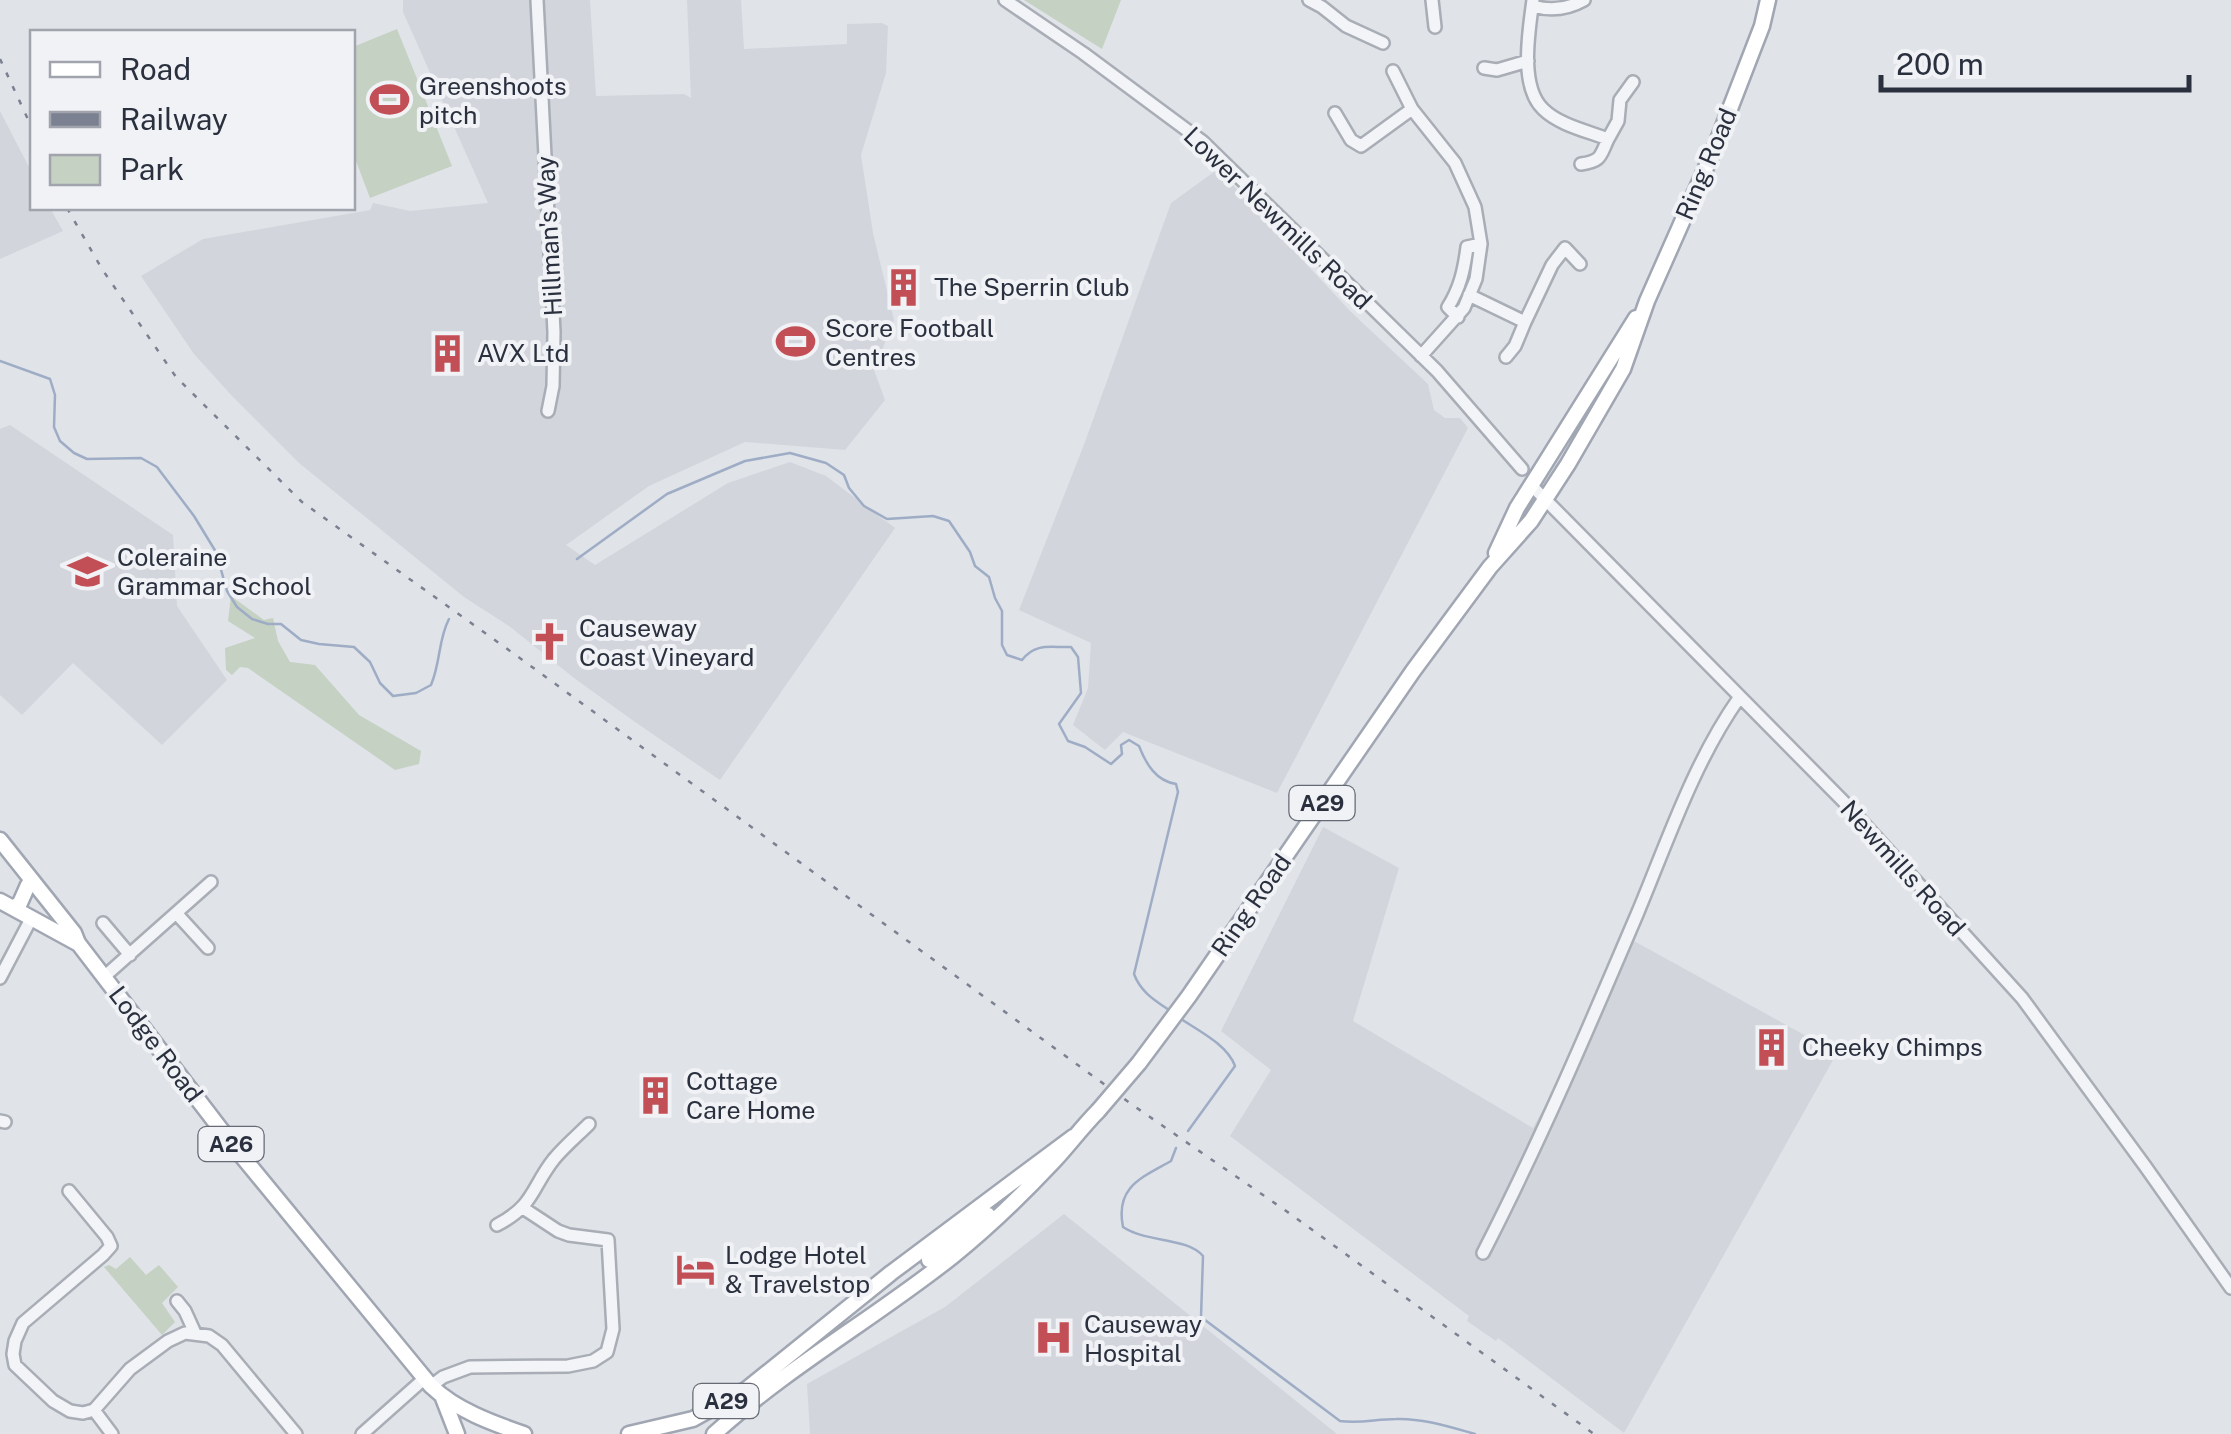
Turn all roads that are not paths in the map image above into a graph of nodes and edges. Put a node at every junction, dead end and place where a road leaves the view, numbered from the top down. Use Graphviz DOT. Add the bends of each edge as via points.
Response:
graph roads {
  1 [pos="538,0"];
  2 [pos="1005,0"];
  3 [pos="1309,0"];
  4 [pos="1432,0"];
  5 [pos="1584,0"];
  6 [pos="1768,0"];
  7 [pos="1779,0"];
  8 [pos="1324,3"];
  9 [pos="1533,3"];
  10 [pos="1762,26"];
  11 [pos="1434,27"];
  12 [pos="1383,43"];
  13 [pos="1528,60"];
  14 [pos="1484,68"];
  15 [pos="1393,71"];
  16 [pos="1632,82"];
  17 [pos="1412,109"];
  18 [pos="1335,113"];
  19 [pos="1608,139"];
  20 [pos="1581,164"];
  21 [pos="1481,244"];
  22 [pos="1580,264"];
  23 [pos="1470,295"];
  24 [pos="1647,301"];
  25 [pos="1458,317"];
  26 [pos="1525,322"];
  27 [pos="1421,356"];
  28 [pos="1506,358"];
  29 [pos="548,411"];
  30 [pos="1522,470"];
  31 [pos="1532,486"];
  32 [pos="1546,499"];
  33 [pos="1490,567"];
  34 [pos="1739,698"];
  35 [pos="0,840"];
  36 [pos="190,876"];
  37 [pos="27,880"];
  38 [pos="0,901"];
  39 [pos="15,908"];
  40 [pos="176,913"];
  41 [pos="32,916"];
  42 [pos="103,924"];
  43 [pos="78,943"];
  44 [pos="208,948"];
  45 [pos="130,955"];
  46 [pos="104,976"];
  47 [pos="0,978"];
  48 [pos="589,1124"];
  49 [pos="1072,1137"];
  50 [pos="1054,1161"];
  51 [pos="69,1190"];
  52 [pos="523,1208"];
  53 [pos="497,1225"];
  54 [pos="1483,1253"];
  55 [pos="929,1260"];
  56 [pos="2231,1288"];
  57 [pos="177,1301"];
  58 [pos="195,1333"];
  59 [pos="433,1387"];
  60 [pos="94,1410"];
  61 [pos="112,1434"];
  62 [pos="296,1434"];
  63 [pos="362,1434"];
  64 [pos="457,1434"];
  65 [pos="524,1434"];
  66 [pos="629,1434"];
  67 [pos="714,1434"];
  1 -- 29 [label="street, Hillman's Way" via="554,332"];
  2 -- 27 [label="street, Lower Newmills Road" via="1203,142"];
  3 -- 8 [label="street"];
  4 -- 11 [label="street"];
  5 -- 9 [label="street" via="1567,8"];
  6 -- 10 [label="main road, Ring Road / A29"];
  7 -- 10 [label="main road, Ring Road / A29"];
  8 -- 12 [label="street" via="1346,26"];
  9 -- 13 [label="street"];
  10 -- 24 [label="main road, Ring Road / A29"];
  13 -- 14 [label="street"];
  13 -- 19 [label="street" via="1532,93 1545,112"];
  15 -- 17 [label="street"];
  16 -- 19 [label="street"];
  17 -- 18 [label="street" via="1361,146"];
  17 -- 21 [label="street" via="1455,164 1475,206"];
  19 -- 20 [label="street" via="1600,158"];
  21 -- 23 [label="street"];
  21 -- 25 [label="street" via="1467,247 1448,307"];
  22 -- 26 [label="street" via="1565,248"];
  23 -- 25 [label="street"];
  23 -- 26 [label="street"];
  24 -- 31 [label="main road, Ring Road / A29"];
  24 -- 32 [label="main road, Ring Road / A29" via="1623,369"];
  25 -- 27 [label="street"];
  26 -- 28 [label="street"];
  27 -- 30 [label="street, Lower Newmills Road"];
  31 -- 32 [label="street, Newmills Road"];
  31 -- 33 [label="main road, Ring Road / A29"];
  32 -- 33 [label="main road, Ring Road / A29"];
  32 -- 34 [label="street, Newmills Road"];
  33 -- 49 [label="main road, Ring Road / A29, bridge" via="1170,1022"];
  34 -- 54 [label="street" via="1689,792 1581,1046"];
  34 -- 56 [label="street, Newmills Road" via="1845,803 2022,998"];
  35 -- 37 [label="main road, Lodge Road / A26"];
  36 -- 40 [label="street" via="206,885"];
  37 -- 39 [label="main road"];
  37 -- 41 [label="main road, Lodge Road / A26" via="37,902"];
  37 -- 43 [label="main road, Lodge Road / A26"];
  38 -- 39 [label="main road, A26"];
  39 -- 41 [label="main road, A26"];
  40 -- 44 [label="street"];
  40 -- 45 [label="street"];
  41 -- 43 [label="main road, A26"];
  41 -- 47 [label="street"];
  42 -- 45 [label="street"];
  43 -- 46 [label="main road, Lodge Road / A26"];
  45 -- 46 [label="street"];
  46 -- 59 [label="main road, Lodge Road / A26" via="232,1144"];
  48 -- 52 [label="street" via="556,1156"];
  49 -- 50 [label="main road, Ring Road / A29"];
  49 -- 66 [label="main road, Ring Road / A29" via="747,1390 693,1419"];
  50 -- 55 [label="main road"];
  50 -- 67 [label="main road, Ring Road / A29" via="954,1255"];
  51 -- 60 [label="street" via="115,1250 23,1322 13,1354 15,1365 53,1401 70,1411"];
  52 -- 53 [label="street"];
  52 -- 59 [label="street" via="558,1232 608,1240 613,1316 607,1352 568,1366 470,1366"];
  57 -- 58 [label="street"];
  58 -- 60 [label="street" via="168,1340 130,1369"];
  58 -- 62 [label="street" via="222,1345"];
  59 -- 63 [label="street"];
  59 -- 64 [label="main road, Lodge Road / A26"];
  59 -- 65 [label="main road, Lodge Road / A26"];
  60 -- 61 [label="street"];
}
